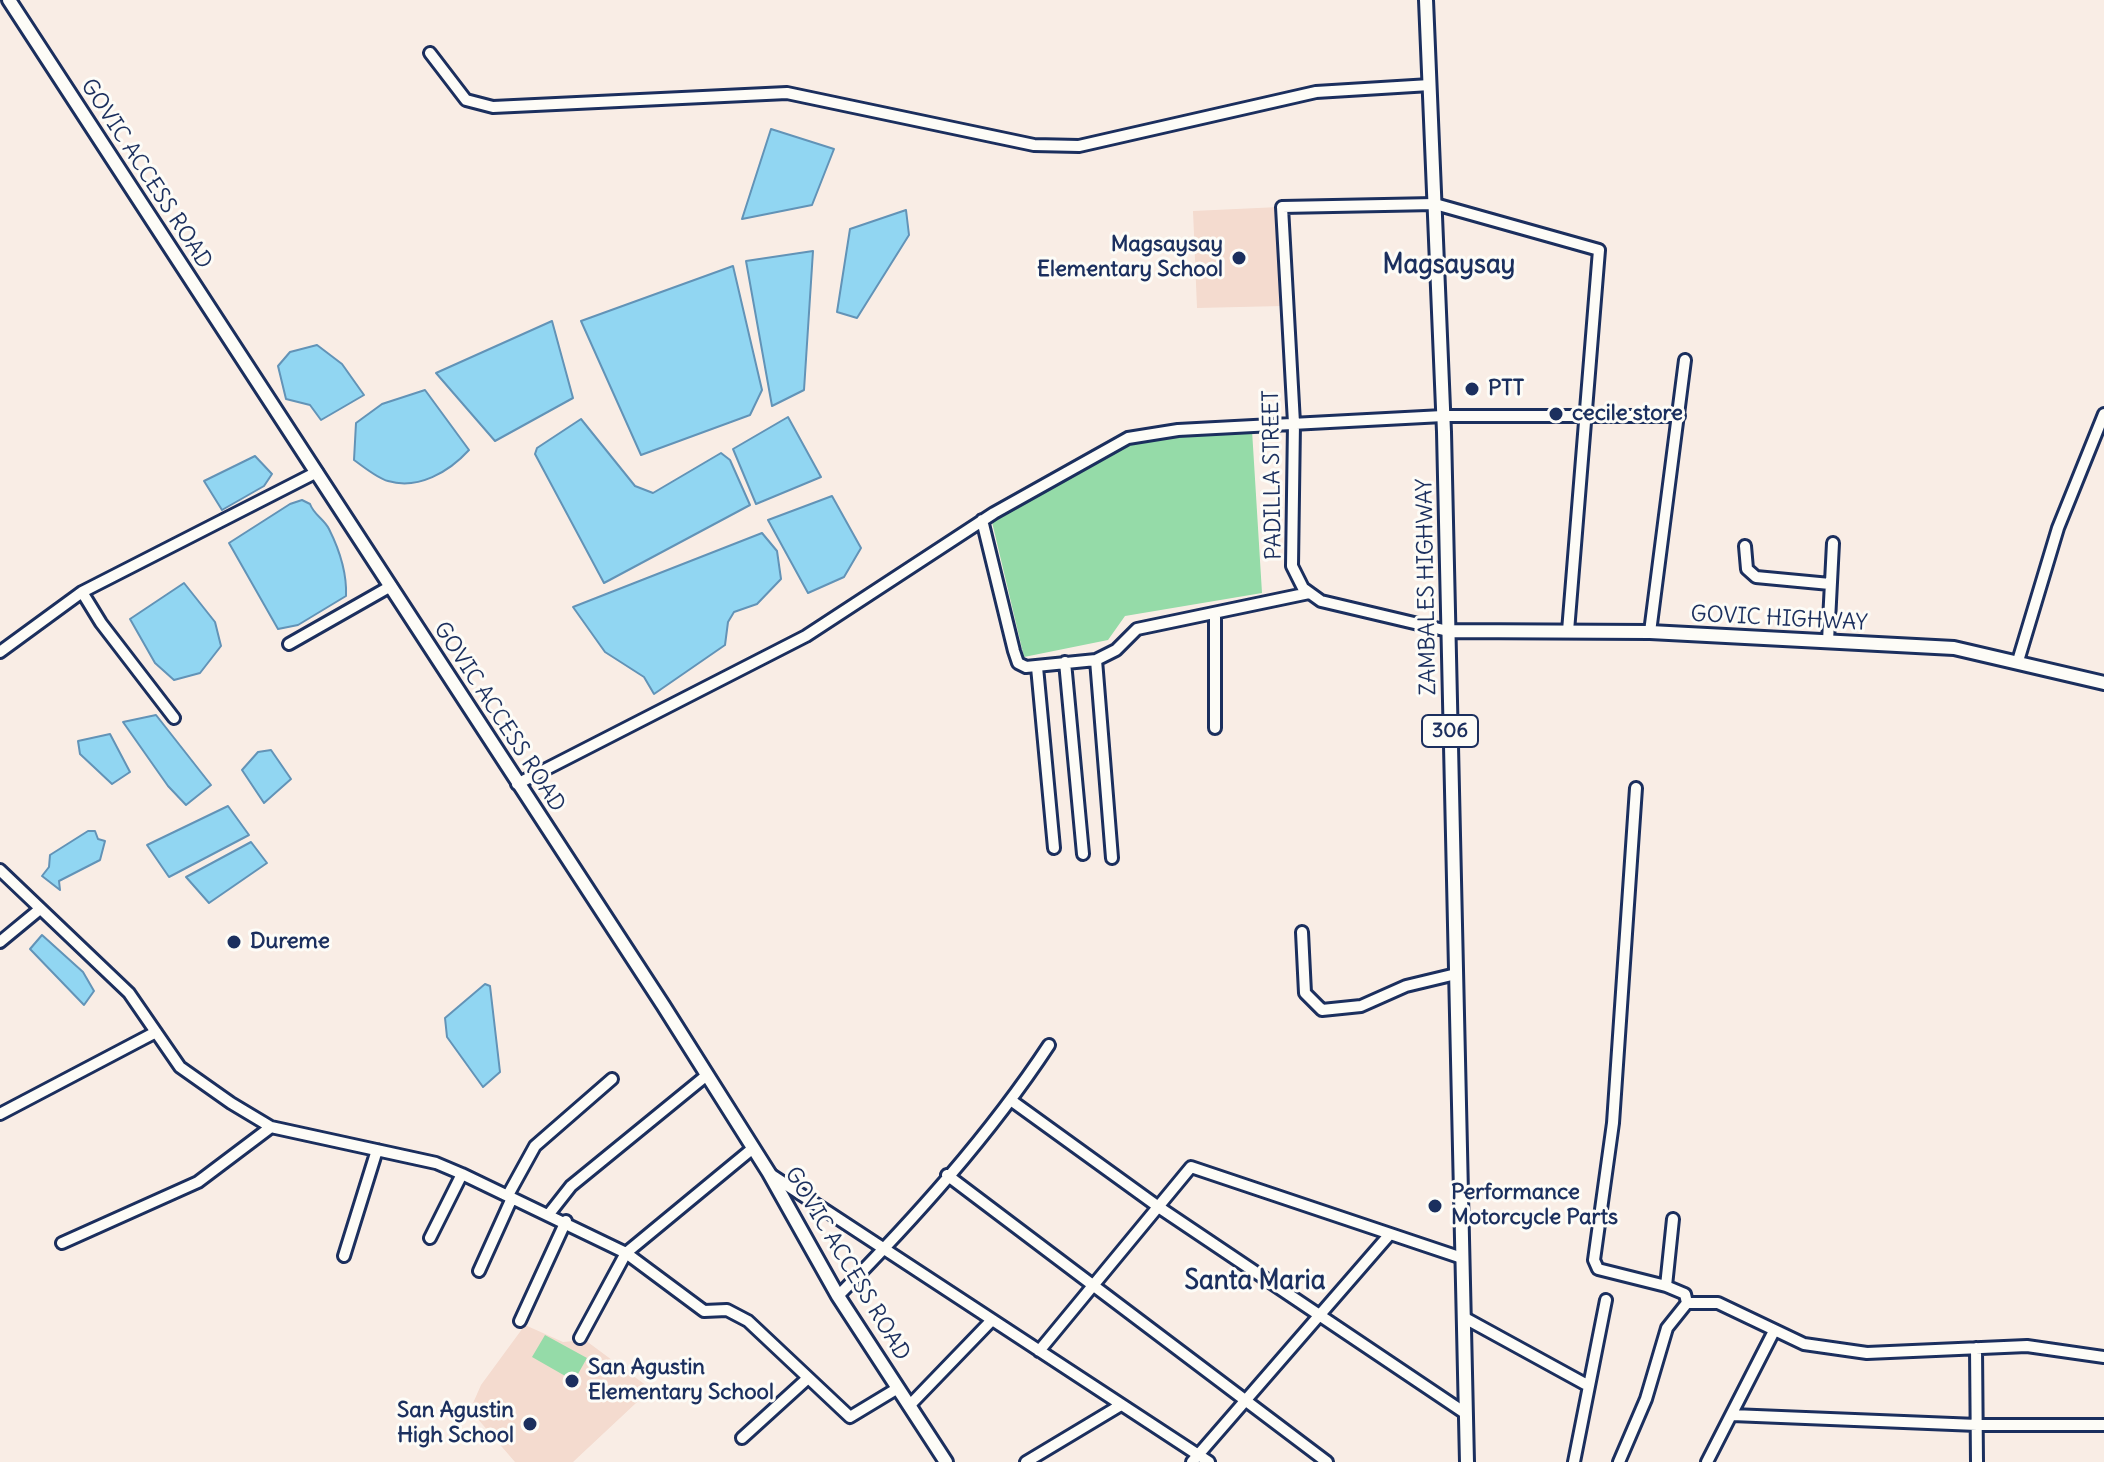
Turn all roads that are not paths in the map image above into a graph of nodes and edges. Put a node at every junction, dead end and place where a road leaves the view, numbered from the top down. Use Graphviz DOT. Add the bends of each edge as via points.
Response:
graph roads {
  1 [pos="9,0"];
  2 [pos="1426,0"];
  3 [pos="430,53"];
  4 [pos="1430,85"];
  5 [pos="1435,204"];
  6 [pos="1685,360"];
  7 [pos="2104,414"];
  8 [pos="1443,416"];
  9 [pos="1586,416"];
  10 [pos="1679,416"];
  11 [pos="1294,423"];
  12 [pos="317,472"];
  13 [pos="982,520"];
  14 [pos="1833,543"];
  15 [pos="1745,546"];
  16 [pos="1830,584"];
  17 [pos="391,586"];
  18 [pos="82,592"];
  19 [pos="1309,593"];
  20 [pos="1215,613"];
  21 [pos="1448,631"];
  22 [pos="1568,631"];
  23 [pos="1650,632"];
  24 [pos="1828,641"];
  25 [pos="289,644"];
  26 [pos="1,649"];
  27 [pos="1096,660"];
  28 [pos="2018,661"];
  29 [pos="1065,662"];
  30 [pos="1037,667"];
  31 [pos="2104,683"];
  32 [pos="174,718"];
  33 [pos="1215,728"];
  34 [pos="517,784"];
  35 [pos="1636,788"];
  36 [pos="1054,848"];
  37 [pos="1083,854"];
  38 [pos="1112,858"];
  39 [pos="0,870"];
  40 [pos="40,909"];
  41 [pos="1302,932"];
  42 [pos="0,942"];
  43 [pos="1456,974"];
  44 [pos="156,1032"];
  45 [pos="1049,1045"];
  46 [pos="707,1075"];
  47 [pos="612,1079"];
  48 [pos="1012,1101"];
  49 [pos="0,1114"];
  50 [pos="271,1127"];
  51 [pos="752,1149"];
  52 [pos="377,1150"];
  53 [pos="769,1173"];
  54 [pos="462,1174"];
  55 [pos="947,1175"];
  56 [pos="510,1197"];
  57 [pos="1160,1208"];
  58 [pos="549,1214"];
  59 [pos="1673,1219"];
  60 [pos="566,1221"];
  61 [pos="1390,1234"];
  62 [pos="430,1238"];
  63 [pos="62,1243"];
  64 [pos="884,1249"];
  65 [pos="626,1253"];
  66 [pos="344,1256"];
  67 [pos="1462,1258"];
  68 [pos="479,1271"];
  69 [pos="1094,1284"];
  70 [pos="1666,1286"];
  71 [pos="838,1296"];
  72 [pos="1606,1300"];
  73 [pos="1687,1303"];
  74 [pos="1321,1317"];
  75 [pos="1463,1317"];
  76 [pos="992,1320"];
  77 [pos="520,1321"];
  78 [pos="1774,1331"];
  79 [pos="580,1338"];
  80 [pos="1976,1348"];
  81 [pos="1039,1351"];
  82 [pos="2104,1357"];
  83 [pos="808,1378"];
  84 [pos="1587,1385"];
  85 [pos="898,1388"];
  86 [pos="1244,1402"];
  87 [pos="1121,1405"];
  88 [pos="909,1406"];
  89 [pos="1465,1413"];
  90 [pos="1732,1415"];
  91 [pos="1977,1425"];
  92 [pos="2104,1425"];
  93 [pos="742,1438"];
  94 [pos="1196,1458"];
  95 [pos="946,1462"];
  96 [pos="1026,1462"];
  97 [pos="1209,1462"];
  98 [pos="1327,1462"];
  99 [pos="1467,1462"];
  100 [pos="1574,1462"];
  101 [pos="1619,1462"];
  102 [pos="1707,1462"];
  103 [pos="1977,1462"];
  1 -- 12 [label="main road, GOVIC ACCESS ROAD"];
  2 -- 4 [label="main road, ZAMBALES HIGHWAY / 306"];
  3 -- 4 [label="street" via="466,100 493,107 787,93 1034,145 1079,146 1316,92"];
  4 -- 5 [label="main road, ZAMBALES HIGHWAY / 306"];
  5 -- 8 [label="main road, ZAMBALES HIGHWAY / 306"];
  5 -- 9 [label="street" via="1599,250"];
  5 -- 11 [label="street, PADILLA STREET" via="1282,207"];
  6 -- 10 [label="street"];
  7 -- 28 [label="street" via="2058,528"];
  8 -- 9 [label="street"];
  8 -- 11 [label="street"];
  8 -- 21 [label="main road, ZAMBALES HIGHWAY / 306"];
  9 -- 10 [label="street"];
  9 -- 22 [label="street"];
  10 -- 23 [label="street"];
  11 -- 13 [label="street" via="1128,438"];
  11 -- 19 [label="street, PADILLA STREET" via="1292,566"];
  12 -- 17 [label="main road, GOVIC ACCESS ROAD"];
  12 -- 18 [label="street"];
  13 -- 30 [label="street" via="1018,663"];
  13 -- 34 [label="street" via="806,636"];
  14 -- 16 [label="street"];
  15 -- 16 [label="street" via="1747,569 1756,577"];
  16 -- 24 [label="street"];
  17 -- 25 [label="street"];
  17 -- 34 [label="main road, GOVIC ACCESS ROAD"];
  18 -- 26 [label="street"];
  18 -- 32 [label="street"];
  19 -- 20 [label="street"];
  19 -- 21 [label="street" via="1321,601"];
  20 -- 27 [label="street" via="1137,629 1116,650"];
  20 -- 33 [label="street"];
  21 -- 22 [label="main road, GOVIC HIGHWAY"];
  21 -- 43 [label="main road, ZAMBALES HIGHWAY / 306"];
  22 -- 23 [label="main road, GOVIC HIGHWAY"];
  23 -- 24 [label="main road, GOVIC HIGHWAY"];
  24 -- 28 [label="main road, GOVIC HIGHWAY" via="1954,648"];
  27 -- 29 [label="street"];
  27 -- 38 [label="street"];
  28 -- 31 [label="main road, GOVIC HIGHWAY"];
  29 -- 30 [label="street"];
  29 -- 37 [label="street"];
  30 -- 36 [label="street"];
  34 -- 46 [label="main road, GOVIC ACCESS ROAD"];
  35 -- 70 [label="street" via="1613,1123 1594,1260 1598,1269"];
  39 -- 40 [label="street"];
  40 -- 42 [label="street"];
  40 -- 44 [label="street" via="129,993"];
  41 -- 43 [label="street" via="1305,993 1322,1010 1361,1006 1406,986"];
  43 -- 67 [label="main road, ZAMBALES HIGHWAY / 306"];
  44 -- 49 [label="street"];
  44 -- 50 [label="street" via="180,1067"];
  45 -- 48 [label="street"];
  46 -- 51 [label="main road, GOVIC ACCESS ROAD"];
  46 -- 58 [label="street" via="571,1186"];
  47 -- 56 [label="street" via="535,1146"];
  48 -- 55 [label="street"];
  48 -- 57 [label="street"];
  50 -- 52 [label="street"];
  50 -- 63 [label="street" via="198,1182"];
  51 -- 53 [label="main road, GOVIC ACCESS ROAD"];
  51 -- 65 [label="street"];
  52 -- 54 [label="street"];
  52 -- 66 [label="street"];
  53 -- 64 [label="street"];
  53 -- 71 [label="main road, GOVIC ACCESS ROAD"];
  54 -- 56 [label="street"];
  54 -- 62 [label="street"];
  55 -- 64 [label="street"];
  55 -- 69 [label="street"];
  56 -- 58 [label="street"];
  56 -- 68 [label="street"];
  57 -- 61 [label="street" via="1191,1167"];
  57 -- 69 [label="street"];
  57 -- 74 [label="street"];
  58 -- 60 [label="street"];
  59 -- 70 [label="street"];
  60 -- 65 [label="street"];
  60 -- 77 [label="street"];
  61 -- 67 [label="street"];
  61 -- 74 [label="street"];
  64 -- 71 [label="street"];
  64 -- 76 [label="street"];
  65 -- 79 [label="street"];
  65 -- 83 [label="street" via="704,1311 727,1310 748,1321"];
  67 -- 75 [label="main road, ZAMBALES HIGHWAY / 306"];
  69 -- 81 [label="street"];
  69 -- 86 [label="street"];
  70 -- 73 [label="street" via="1685,1294"];
  71 -- 85 [label="main road, GOVIC ACCESS ROAD"];
  72 -- 84 [label="street"];
  73 -- 78 [label="street" via="1718,1303"];
  73 -- 101 [label="street" via="1667,1328 1646,1399"];
  74 -- 86 [label="street"];
  74 -- 89 [label="street"];
  75 -- 84 [label="street"];
  75 -- 89 [label="main road, ZAMBALES HIGHWAY / 306"];
  76 -- 81 [label="street"];
  76 -- 88 [label="street"];
  78 -- 80 [label="street" via="1804,1344 1867,1353"];
  78 -- 90 [label="street"];
  80 -- 82 [label="street" via="2027,1346"];
  80 -- 91 [label="street"];
  81 -- 87 [label="street"];
  83 -- 85 [label="street" via="850,1417"];
  83 -- 93 [label="street"];
  84 -- 100 [label="street"];
  85 -- 88 [label="main road, GOVIC ACCESS ROAD"];
  86 -- 94 [label="street"];
  86 -- 98 [label="street"];
  87 -- 94 [label="street"];
  87 -- 96 [label="street"];
  88 -- 95 [label="main road, GOVIC ACCESS ROAD"];
  89 -- 99 [label="main road, ZAMBALES HIGHWAY / 306"];
  90 -- 91 [label="street"];
  90 -- 102 [label="street"];
  91 -- 92 [label="street"];
  91 -- 103 [label="street"];
  94 -- 97 [label="street"];
}
